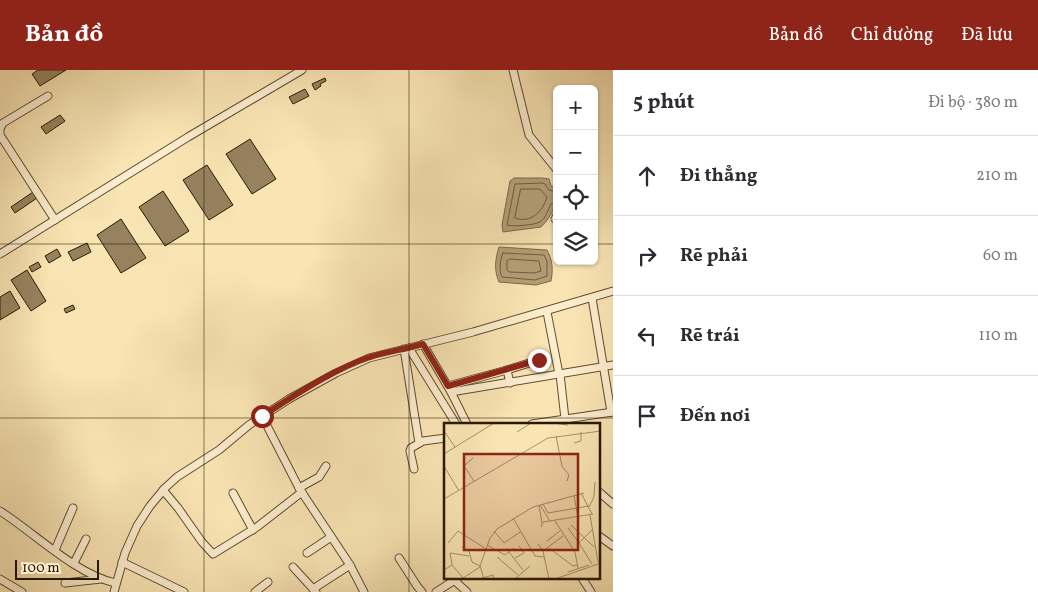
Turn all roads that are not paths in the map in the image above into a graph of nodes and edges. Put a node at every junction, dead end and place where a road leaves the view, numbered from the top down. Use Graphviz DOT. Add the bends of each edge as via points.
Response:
graph roads {
  1 [pos="302,70"];
  2 [pos="513,70"];
  3 [pos="48,96"];
  4 [pos="553,165"];
  5 [pos="54,220"];
  6 [pos="0,254"];
  7 [pos="613,291"];
  8 [pos="592,298"];
  9 [pos="547,312"];
  10 [pos="423,344"];
  11 [pos="406,349"];
  12 [pos="539,360"];
  13 [pos="610,366"];
  14 [pos="507,370"];
  15 [pos="560,374"];
  16 [pos="510,383"];
  17 [pos="449,389"];
  18 [pos="612,412"];
  19 [pos="262,416"];
  20 [pos="566,418"];
  21 [pos="455,423"];
  22 [pos="466,423"];
  23 [pos="538,423"];
  24 [pos="444,438"];
  25 [pos="419,443"];
  26 [pos="326,466"];
  27 [pos="414,469"];
  28 [pos="163,490"];
  29 [pos="301,490"];
  30 [pos="233,493"];
  31 [pos="600,493"];
  32 [pos="613,504"];
  33 [pos="73,508"];
  34 [pos="0,511"];
  35 [pos="253,530"];
  36 [pos="600,537"];
  37 [pos="331,538"];
  38 [pos="86,539"];
  39 [pos="613,546"];
  40 [pos="55,550"];
  41 [pos="307,553"];
  42 [pos="399,558"];
  43 [pos="122,562"];
  44 [pos="74,563"];
  45 [pos="350,565"];
  46 [pos="293,567"];
  47 [pos="101,579"];
  48 [pos="0,580"];
  49 [pos="457,580"];
  50 [pos="583,580"];
  51 [pos="268,582"];
  52 [pos="65,583"];
  53 [pos="115,583"];
  54 [pos="175,590"];
  55 [pos="314,590"];
  56 [pos="22,592"];
  57 [pos="114,592"];
  58 [pos="184,592"];
  59 [pos="255,592"];
  60 [pos="364,592"];
  61 [pos="422,592"];
  62 [pos="436,592"];
  63 [pos="467,592"];
  64 [pos="591,592"];
  1 -- 5 [label="street"];
  2 -- 4 [label="street" via="529,135"];
  3 -- 5 [label="street" via="3,123 0,135"];
  5 -- 6 [label="street"];
  7 -- 8 [label="street"];
  8 -- 9 [label="street"];
  8 -- 13 [label="street"];
  9 -- 10 [label="street"];
  9 -- 15 [label="street"];
  10 -- 11 [label="street"];
  10 -- 17 [label="street"];
  11 -- 19 [label="street" via="369,358 336,373"];
  11 -- 21 [label="street"];
  11 -- 25 [label="street"];
  12 -- 14 [label="street"];
  13 -- 15 [label="street"];
  13 -- 18 [label="street"];
  14 -- 16 [label="street"];
  14 -- 17 [label="street"];
  15 -- 16 [label="street"];
  15 -- 20 [label="street"];
  16 -- 17 [label="street"];
  17 -- 22 [label="street"];
  18 -- 20 [label="street"];
  19 -- 28 [label="street"];
  19 -- 29 [label="street"];
  20 -- 23 [label="street"];
  24 -- 25 [label="street"];
  25 -- 27 [label="street" via="410,450"];
  26 -- 29 [label="street" via="319,477"];
  28 -- 35 [label="street" via="213,554"];
  28 -- 43 [label="street" via="137,526"];
  29 -- 35 [label="street"];
  29 -- 37 [label="street"];
  30 -- 35 [label="street"];
  31 -- 32 [label="street"];
  33 -- 40 [label="street"];
  34 -- 40 [label="street"];
  36 -- 39 [label="street"];
  37 -- 41 [label="street"];
  37 -- 45 [label="street"];
  38 -- 44 [label="street"];
  40 -- 44 [label="street"];
  42 -- 61 [label="street"];
  43 -- 53 [label="street"];
  43 -- 54 [label="street"];
  44 -- 47 [label="street"];
  45 -- 55 [label="street"];
  45 -- 60 [label="street"];
  46 -- 55 [label="street"];
  47 -- 52 [label="street"];
  47 -- 53 [label="street"];
  48 -- 56 [label="street"];
  49 -- 62 [label="street"];
  49 -- 63 [label="street"];
  50 -- 64 [label="street"];
  51 -- 59 [label="street"];
  53 -- 57 [label="street"];
  54 -- 58 [label="street"];
}
